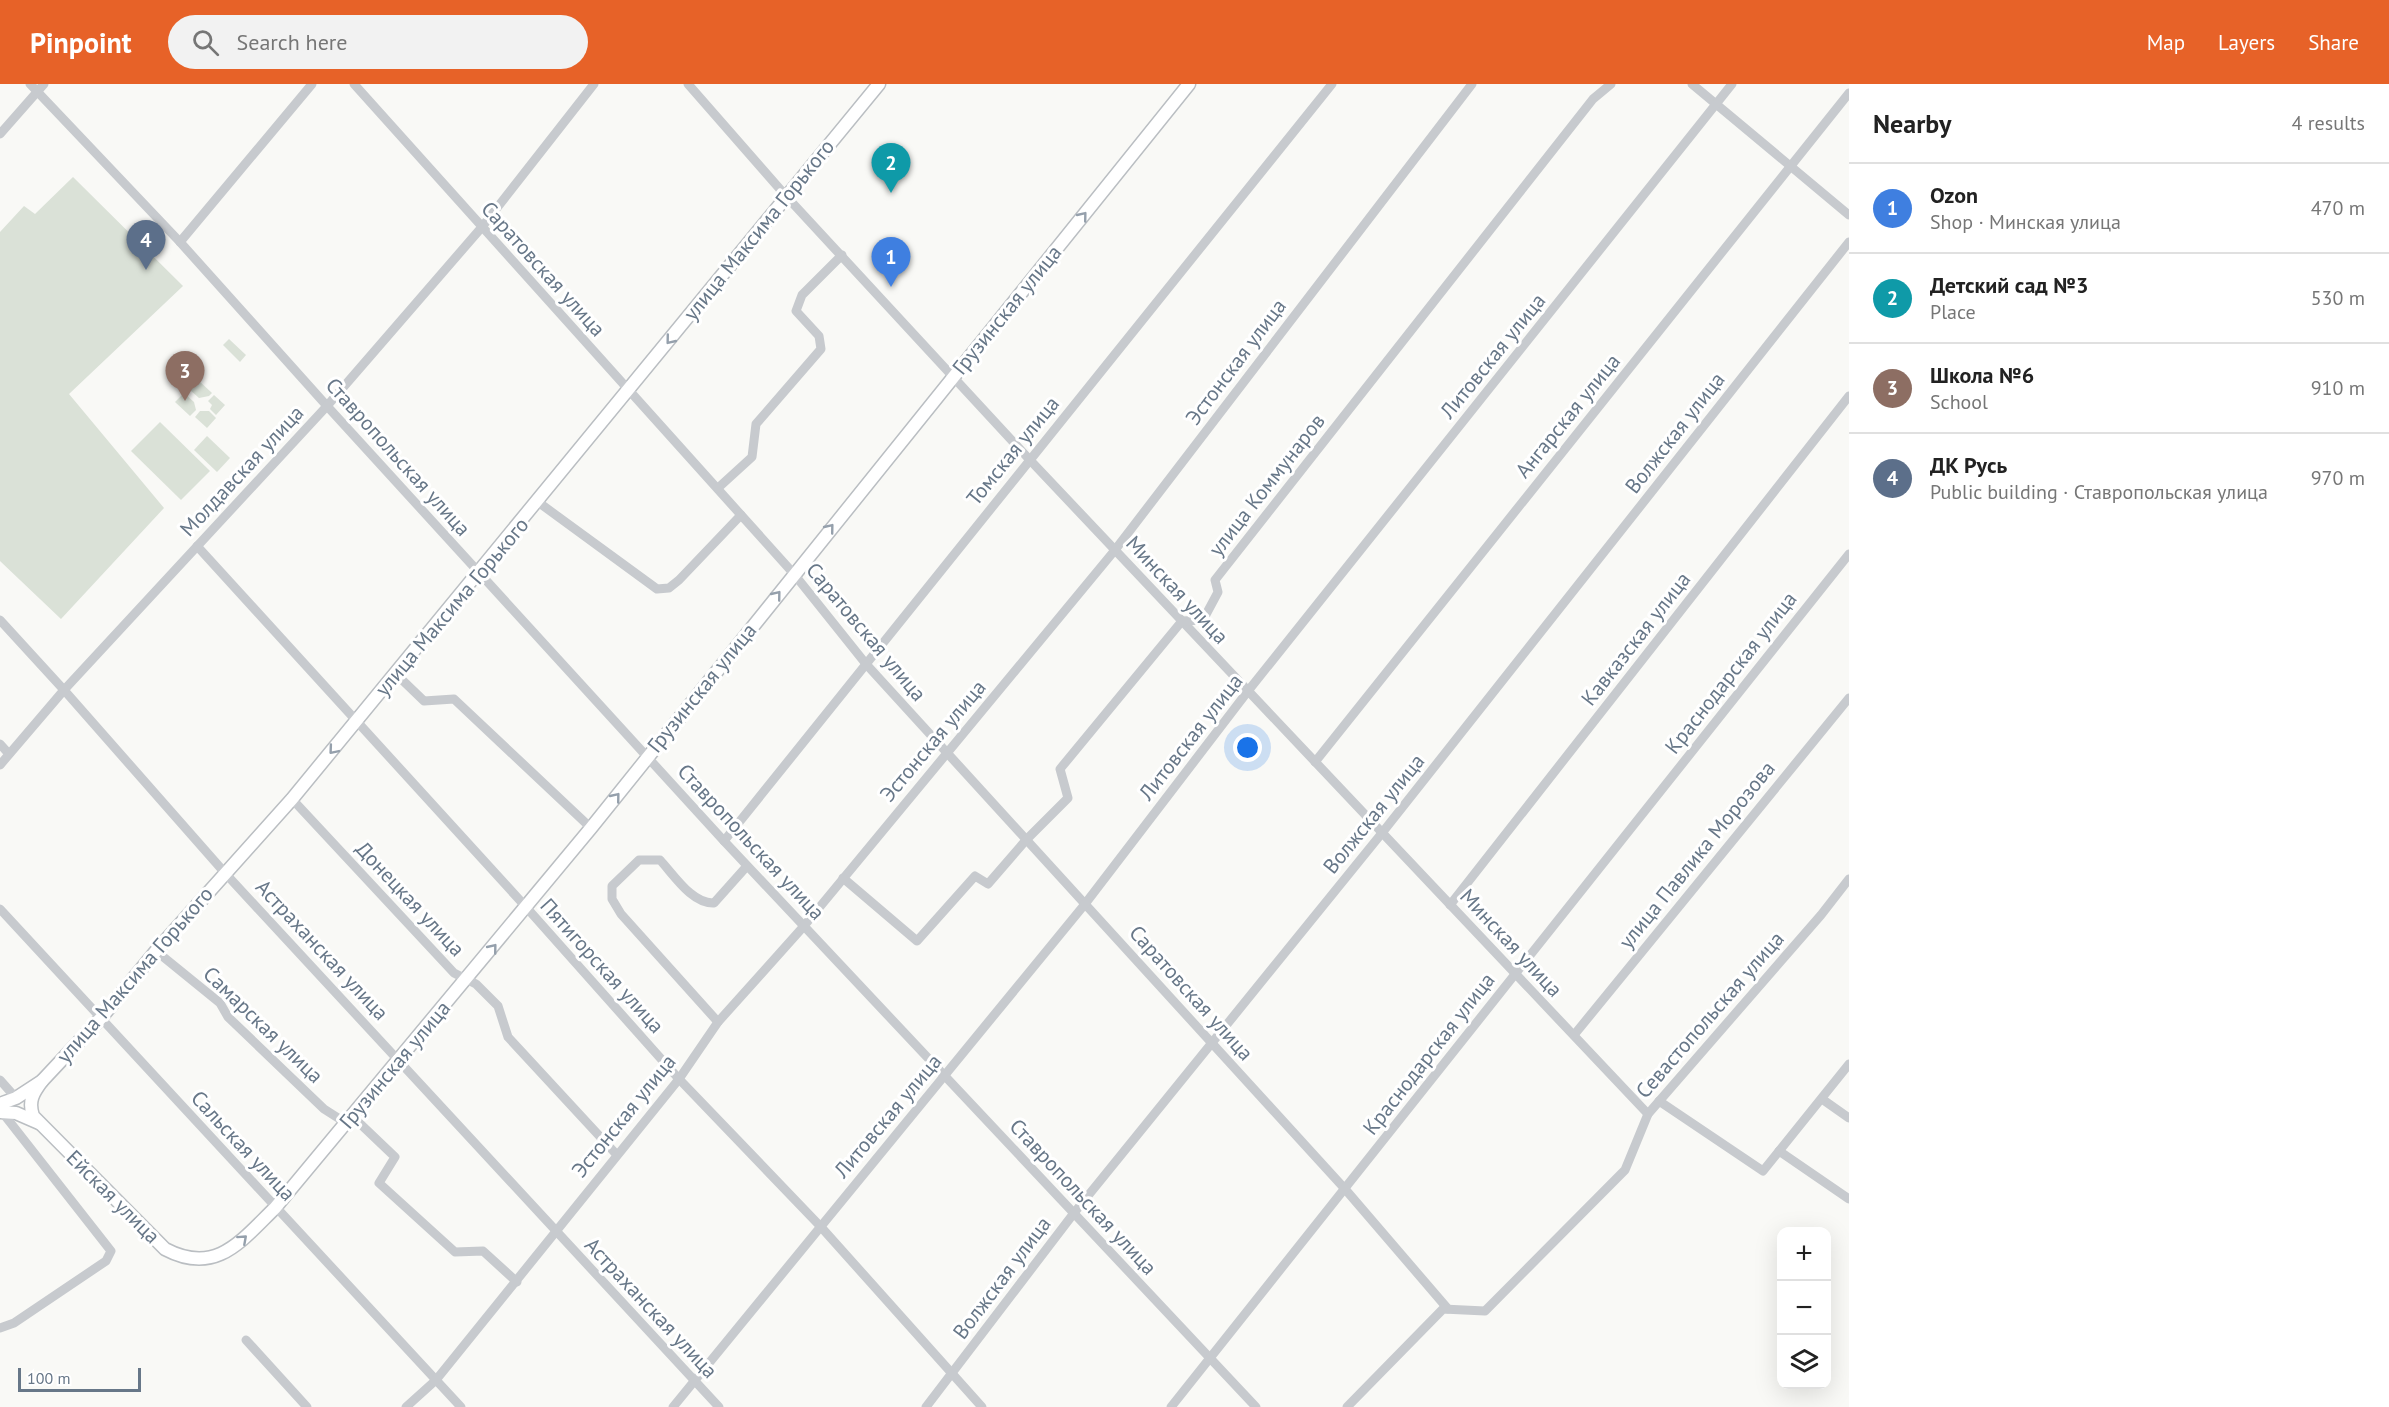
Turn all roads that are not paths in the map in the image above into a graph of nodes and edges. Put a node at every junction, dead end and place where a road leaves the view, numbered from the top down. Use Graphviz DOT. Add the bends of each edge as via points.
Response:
graph roads {
  1 [pos="30,84"];
  2 [pos="312,84"];
  3 [pos="354,84"];
  4 [pos="594,84"];
  5 [pos="688,84"];
  6 [pos="879,84"];
  7 [pos="1189,84"];
  8 [pos="1332,84"];
  9 [pos="1472,84"];
  10 [pos="1611,84"];
  11 [pos="1692,84"];
  12 [pos="1732,84"];
  13 [pos="41,88"];
  14 [pos="1849,93"];
  15 [pos="1716,104"];
  16 [pos="0,134"];
  17 [pos="1791,167"];
  18 [pos="786,196"];
  19 [pos="1849,215"];
  20 [pos="482,227"];
  21 [pos="180,242"];
  22 [pos="1849,242"];
  23 [pos="842,255"];
  24 [pos="953,376"];
  25 [pos="628,391"];
  26 [pos="1849,396"];
  27 [pos="327,406"];
  28 [pos="1029,459"];
  29 [pos="717,488"];
  30 [pos="538,502"];
  31 [pos="741,515"];
  32 [pos="197,546"];
  33 [pos="1115,550"];
  34 [pos="1849,554"];
  35 [pos="479,573"];
  36 [pos="794,574"];
  37 [pos="0,620"];
  38 [pos="1182,621"];
  39 [pos="866,664"];
  40 [pos="396,674"];
  41 [pos="64,690"];
  42 [pos="1248,691"];
  43 [pos="1849,698"];
  44 [pos="357,721"];
  45 [pos="0,744"];
  46 [pos="946,752"];
  47 [pos="9,754"];
  48 [pos="648,757"];
  49 [pos="1315,762"];
  50 [pos="0,765"];
  51 [pos="292,799"];
  52 [pos="591,828"];
  53 [pos="1382,833"];
  54 [pos="1026,840"];
  55 [pos="724,841"];
  56 [pos="747,866"];
  57 [pos="225,873"];
  58 [pos="843,878"];
  59 [pos="1849,879"];
  60 [pos="1085,904"];
  61 [pos="1450,905"];
  62 [pos="526,907"];
  63 [pos="0,909"];
  64 [pos="804,926"];
  65 [pos="156,951"];
  66 [pos="1515,974"];
  67 [pos="467,979"];
  68 [pos="101,1018"];
  69 [pos="718,1022"];
  70 [pos="1574,1035"];
  71 [pos="1212,1044"];
  72 [pos="400,1060"];
  73 [pos="1849,1064"];
  74 [pos="945,1076"];
  75 [pos="679,1079"];
  76 [pos="0,1080"];
  77 [pos="42,1081"];
  78 [pos="16,1098"];
  79 [pos="1821,1099"];
  80 [pos="1659,1101"];
  81 [pos="1,1109"];
  82 [pos="1648,1114"];
  83 [pos="1849,1118"];
  84 [pos="349,1120"];
  85 [pos="42,1125"];
  86 [pos="1779,1151"];
  87 [pos="617,1155"];
  88 [pos="1345,1189"];
  89 [pos="1849,1199"];
  90 [pos="275,1208"];
  91 [pos="1074,1213"];
  92 [pos="821,1227"];
  93 [pos="555,1231"];
  94 [pos="190,1260"];
  95 [pos="517,1282"];
  96 [pos="1448,1309"];
  97 [pos="0,1328"];
  98 [pos="246,1340"];
  99 [pos="1210,1358"];
  100 [pos="951,1375"];
  101 [pos="436,1380"];
  102 [pos="695,1382"];
  103 [pos="307,1407"];
  104 [pos="406,1407"];
  105 [pos="460,1407"];
  106 [pos="673,1407"];
  107 [pos="719,1407"];
  108 [pos="926,1407"];
  109 [pos="982,1407"];
  110 [pos="1171,1407"];
  111 [pos="1256,1407"];
  112 [pos="1347,1407"];
  1 -- 13 [label="street, Ставропольская улица"];
  2 -- 21 [label="street"];
  3 -- 20 [label="street, Саратовская улица"];
  4 -- 20 [label="street, Молдавская улица"];
  5 -- 18 [label="street, Минская улица"];
  6 -- 18 [label="main road, улица Максима Горького"];
  24 -- 7 [label="main road, Грузинская улица, one-way"];
  8 -- 28 [label="street, Томская улица"];
  9 -- 33 [label="street, Эстонская улица"];
  10 -- 38 [label="street, улица Коммунаров" via="1593,99 1215,580 1218,592 1203,620"];
  11 -- 15 [label="street"];
  12 -- 15 [label="street, Литовская улица"];
  13 -- 16 [label="street"];
  13 -- 21 [label="street, Ставропольская улица"];
  14 -- 17 [label="street, Ангарская улица"];
  15 -- 17 [label="street"];
  15 -- 42 [label="street, Литовская улица"];
  17 -- 19 [label="street"];
  17 -- 49 [label="street, Ангарская улица"];
  18 -- 23 [label="street, Минская улица"];
  18 -- 25 [label="main road, улица Максима Горького, one-way"];
  20 -- 25 [label="street, Саратовская улица"];
  20 -- 27 [label="street, Молдавская улица"];
  21 -- 27 [label="street, Ставропольская улица"];
  22 -- 53 [label="street, Волжская улица"];
  23 -- 24 [label="street, Минская улица"];
  23 -- 29 [label="street" via="802,295 796,311 819,336 821,349 756,424 752,457"];
  24 -- 28 [label="street, Минская улица"];
  36 -- 24 [label="main road, Грузинская улица, one-way"];
  25 -- 29 [label="street, Саратовская улица"];
  25 -- 30 [label="main road, улица Максима Горького"];
  26 -- 61 [label="street, Кавказская улица"];
  27 -- 32 [label="street, Молдавская улица"];
  27 -- 35 [label="street, Ставропольская улица"];
  28 -- 33 [label="street, Минская улица"];
  28 -- 39 [label="street, Томская улица"];
  29 -- 31 [label="street, Саратовская улица"];
  30 -- 31 [label="street" via="657,589 669,588 679,580"];
  30 -- 35 [label="main road, улица Максима Горького"];
  31 -- 36 [label="street, Саратовская улица"];
  32 -- 41 [label="street, Молдавская улица"];
  32 -- 44 [label="street, Пятигорская улица"];
  33 -- 38 [label="street, Минская улица"];
  33 -- 46 [label="street, Эстонская улица"];
  34 -- 66 [label="street, Краснодарская улица"];
  35 -- 40 [label="main road, улица Максима Горького"];
  35 -- 48 [label="street, Ставропольская улица"];
  36 -- 39 [label="street, Саратовская улица"];
  48 -- 36 [label="main road, Грузинская улица, one-way"];
  37 -- 41 [label="street, Астраханская улица"];
  38 -- 42 [label="street, Минская улица"];
  38 -- 54 [label="street" via="1060,769 1068,798"];
  39 -- 46 [label="street, Саратовская улица"];
  39 -- 55 [label="street, Томская улица"];
  40 -- 44 [label="main road, улица Максима Горького"];
  40 -- 52 [label="street" via="424,701 453,699"];
  41 -- 47 [label="street, Молдавская улица"];
  41 -- 57 [label="street, Астраханская улица"];
  42 -- 49 [label="street, Минская улица"];
  42 -- 60 [label="street, Литовская улица"];
  43 -- 70 [label="street, улица Павлика Морозова"];
  44 -- 51 [label="main road, улица Максима Горького, one-way"];
  44 -- 62 [label="street, Пятигорская улица"];
  45 -- 47 [label="street"];
  46 -- 54 [label="street, Саратовская улица"];
  46 -- 58 [label="street, Эстонская улица"];
  47 -- 50 [label="street, Молдавская улица"];
  52 -- 48 [label="main road, Грузинская улица, one-way"];
  48 -- 55 [label="street, Ставропольская улица"];
  49 -- 53 [label="street, Минская улица"];
  51 -- 57 [label="main road, улица Максима Горького"];
  51 -- 67 [label="street, Донецкая улица" via="454,973"];
  52 -- 62 [label="main road, Грузинская улица"];
  53 -- 61 [label="street, Минская улица"];
  53 -- 71 [label="street, Волжская улица"];
  54 -- 58 [label="street" via="988,884 975,876 916,940"];
  54 -- 60 [label="street, Саратовская улица"];
  55 -- 56 [label="street, Ставропольская улица"];
  56 -- 64 [label="street, Ставропольская улица"];
  56 -- 69 [label="street" via="714,903 695,897 660,860 639,860 612,886 612,899 621,914"];
  57 -- 65 [label="main road, улица Максима Горького"];
  57 -- 72 [label="street, Астраханская улица"];
  58 -- 64 [label="street, Эстонская улица"];
  59 -- 80 [label="street, Севастопольская улица"];
  60 -- 71 [label="street, Саратовская улица"];
  60 -- 74 [label="street, Литовская улица"];
  61 -- 66 [label="street, Минская улица"];
  67 -- 62 [label="main road, Грузинская улица, one-way"];
  62 -- 75 [label="street, Пятигорская улица"];
  63 -- 68 [label="street, Сальская улица"];
  64 -- 69 [label="street, Эстонская улица"];
  64 -- 74 [label="street, Ставропольская улица"];
  65 -- 68 [label="main road, улица Максима Горького"];
  65 -- 84 [label="street, Самарская улица" via="220,1003 228,1017 324,1109"];
  66 -- 70 [label="street, Минская улица"];
  66 -- 88 [label="street, Краснодарская улица"];
  67 -- 72 [label="main road, Грузинская улица"];
  67 -- 87 [label="street, Донецкая улица" via="498,1006 508,1037"];
  68 -- 77 [label="main road, улица Максима Горького"];
  68 -- 90 [label="street, Сальская улица"];
  69 -- 75 [label="street, Эстонская улица"];
  70 -- 82 [label="street, Минская улица"];
  71 -- 88 [label="street, Саратовская улица"];
  71 -- 91 [label="street, Волжская улица"];
  72 -- 84 [label="main road, Грузинская улица"];
  72 -- 93 [label="street, Астраханская улица"];
  73 -- 79 [label="street"];
  74 -- 91 [label="street, Ставропольская улица"];
  74 -- 92 [label="street, Литовская улица"];
  75 -- 87 [label="street, Эстонская улица"];
  75 -- 92 [label="street, Пятигорская улица"];
  76 -- 78 [label="street"];
  77 -- 78 [label="main road, улица Максима Горького"];
  77 -- 85 [label="main road" via="34,1091 30,1107"];
  78 -- 81 [label="main road, улица Максима Горького"];
  79 -- 83 [label="street"];
  79 -- 86 [label="street"];
  80 -- 82 [label="street, Севастопольская улица"];
  80 -- 86 [label="street" via="1763,1171"];
  81 -- 85 [label="main road"];
  81 -- 97 [label="street" via="111,1251 106,1261 14,1323"];
  82 -- 96 [label="street, Севастопольская улица" via="1625,1170 1485,1311"];
  84 -- 90 [label="main road, Грузинская улица"];
  84 -- 95 [label="street, Самарская улица" via="395,1157 379,1183 455,1252 483,1251"];
  85 -- 94 [label="main road, Ейская улица" via="165,1250"];
  86 -- 89 [label="street"];
  87 -- 93 [label="street, Эстонская улица"];
  88 -- 96 [label="street, Саратовская улица"];
  88 -- 99 [label="street, Краснодарская улица"];
  94 -- 90 [label="main road, Грузинская улица, one-way" via="231,1249"];
  90 -- 101 [label="street, Сальская улица"];
  91 -- 99 [label="street, Ставропольская улица"];
  91 -- 100 [label="street, Волжская улица"];
  92 -- 100 [label="street, Пятигорская улица"];
  92 -- 102 [label="street, Литовская улица"];
  93 -- 95 [label="street, Эстонская улица"];
  93 -- 102 [label="street, Астраханская улица"];
  95 -- 101 [label="street, Эстонская улица"];
  96 -- 112 [label="street" via="1443,1309"];
  98 -- 103 [label="street"];
  99 -- 110 [label="street, Краснодарская улица"];
  99 -- 111 [label="street, Ставропольская улица"];
  100 -- 108 [label="street, Волжская улица"];
  100 -- 109 [label="street, Пятигорская улица"];
  101 -- 104 [label="street, Эстонская улица"];
  101 -- 105 [label="street, Сальская улица"];
  102 -- 106 [label="street, Литовская улица"];
  102 -- 107 [label="street, Астраханская улица"];
}
